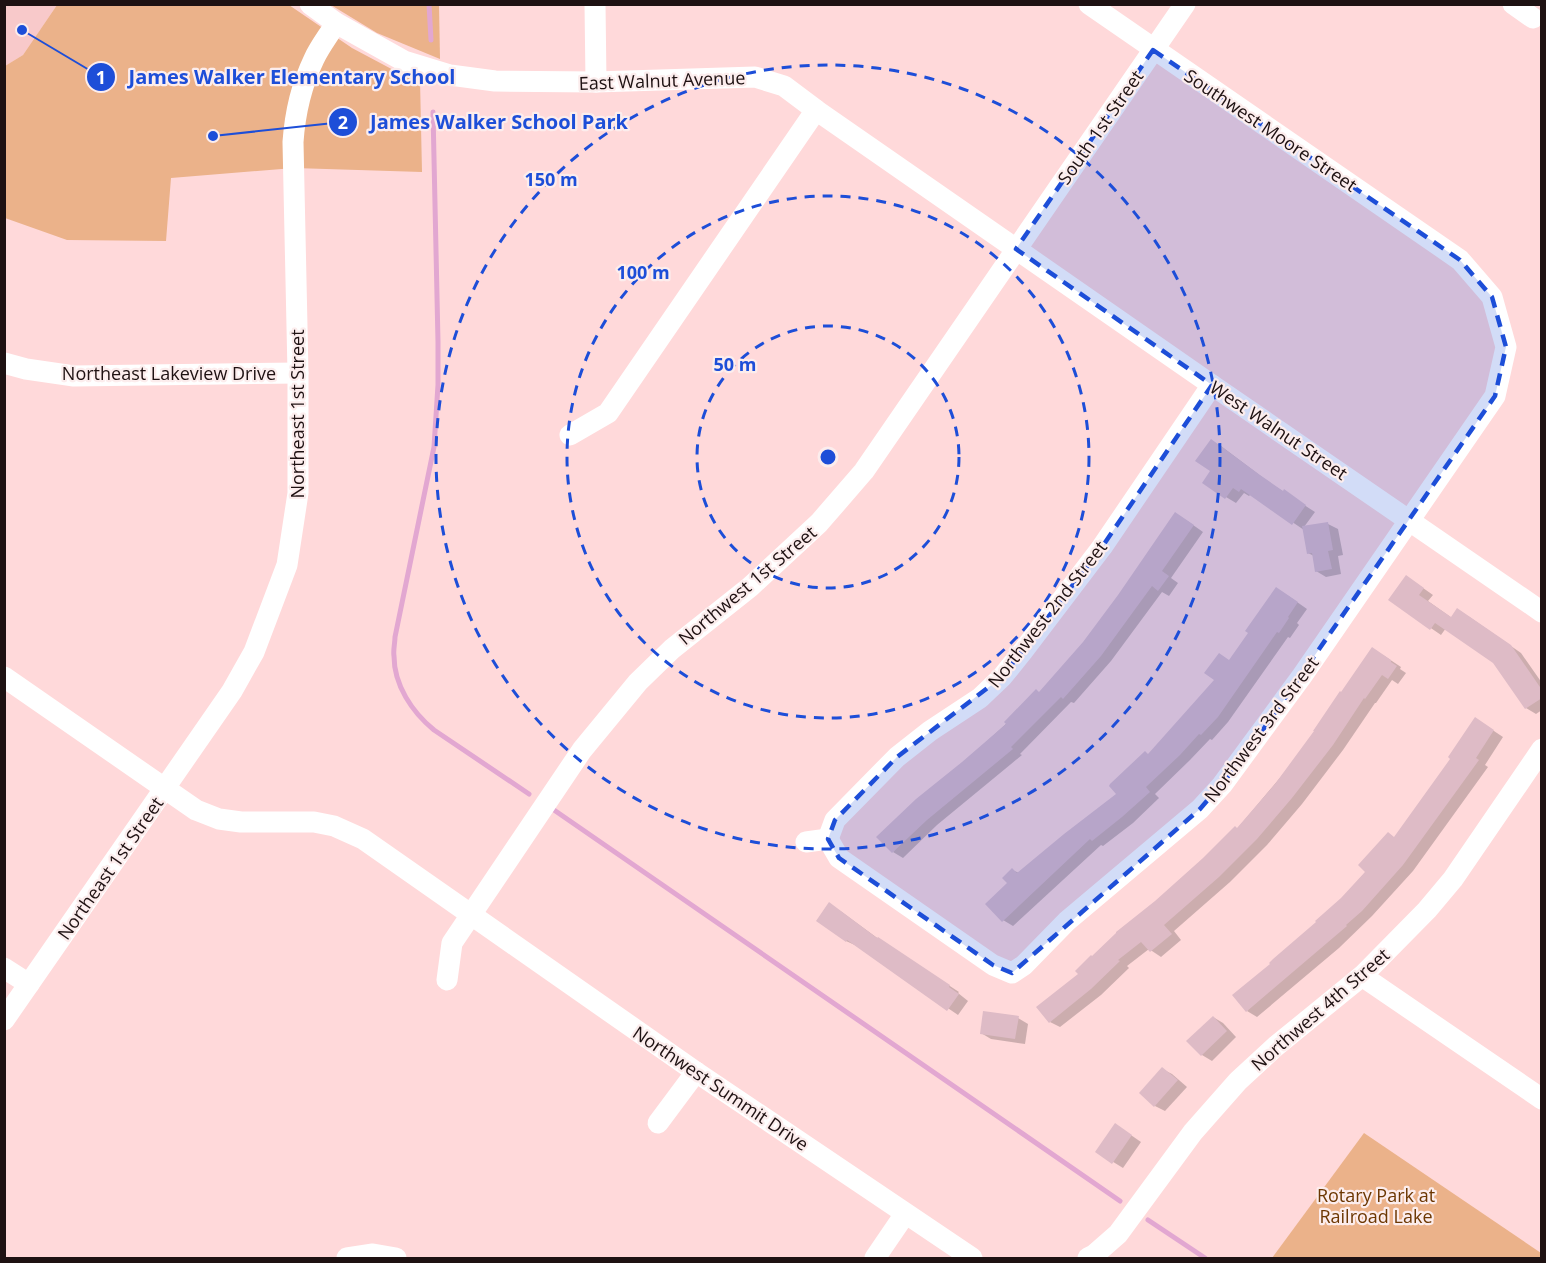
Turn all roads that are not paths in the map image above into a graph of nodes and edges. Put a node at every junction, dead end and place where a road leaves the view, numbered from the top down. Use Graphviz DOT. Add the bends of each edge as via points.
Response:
graph roads {
  1 [pos="310,4"];
  2 [pos="595,4"];
  3 [pos="1089,4"];
  4 [pos="1185,4"];
  5 [pos="1513,4"];
  6 [pos="1533,18"];
  7 [pos="336,22"];
  8 [pos="1153,50"];
  9 [pos="596,82"];
  10 [pos="816,110"];
  11 [pos="1016,249"];
  12 [pos="4,363"];
  13 [pos="298,373"];
  14 [pos="1212,385"];
  15 [pos="570,435"];
  16 [pos="1411,520"];
  17 [pos="1542,612"];
  18 [pos="4,677"];
  19 [pos="1542,749"];
  20 [pos="165,788"];
  21 [pos="828,840"];
  22 [pos="806,842"];
  23 [pos="471,915"];
  24 [pos="4,968"];
  25 [pos="1362,976"];
  26 [pos="447,980"];
  27 [pos="29,984"];
  28 [pos="4,1020"];
  29 [pos="696,1072"];
  30 [pos="1542,1100"];
  31 [pos="658,1123"];
  32 [pos="905,1214"];
  33 [pos="347,1258"];
  34 [pos="396,1258"];
  35 [pos="875,1258"];
  36 [pos="972,1258"];
  37 [pos="1088,1258"];
  1 -- 7 [label="street, East Walnut Avenue"];
  2 -- 9 [label="street"];
  3 -- 8 [label="street, Southwest Moore Street"];
  4 -- 8 [label="street, South 1st Street"];
  5 -- 6 [label="street"];
  7 -- 9 [label="street, East Walnut Avenue" via="404,62 450,75 495,81"];
  7 -- 13 [label="street, Northeast 1st Street" via="314,58 295,119"];
  8 -- 11 [label="street, South 1st Street"];
  8 -- 16 [label="street, Southwest Moore Street" via="1460,260 1492,297 1506,347 1495,396"];
  9 -- 10 [label="street, East Walnut Avenue" via="755,77 784,86"];
  10 -- 11 [label="street, East Walnut Avenue"];
  10 -- 15 [label="street" via="608,413"];
  11 -- 14 [label="street, West Walnut Street"];
  11 -- 23 [label="street, Northwest 1st Street" via="864,471 819,523 638,682 582,750"];
  12 -- 13 [label="street, Northeast Lakeview Drive" via="74,376"];
  13 -- 20 [label="street, Northeast 1st Street" via="298,493 287,565 254,652"];
  14 -- 16 [label="street, West Walnut Street"];
  14 -- 21 [label="street, Northwest 2nd Street" via="1102,547 1002,677 980,698 897,757 835,820"];
  16 -- 17 [label="street, West Walnut Street"];
  16 -- 21 [label="street, Northwest 3rd Street" via="1302,676 1200,809 1067,921 1024,966 1012,973 993,965 839,858"];
  18 -- 20 [label="street, Northwest Summit Drive"];
  19 -- 25 [label="street, Northwest 4th Street" via="1453,879"];
  20 -- 23 [label="street, Northwest Summit Drive" via="196,810 219,819 334,826 363,839"];
  20 -- 27 [label="street, Northeast 1st Street"];
  21 -- 22 [label="street"];
  23 -- 26 [label="street, Northwest 1st Street" via="452,943"];
  23 -- 29 [label="street, Northwest Summit Drive"];
  24 -- 27 [label="street"];
  25 -- 30 [label="street"];
  25 -- 37 [label="street, Northwest 4th Street" via="1238,1081 1193,1132 1118,1234"];
  27 -- 28 [label="street, Northeast 1st Street"];
  29 -- 31 [label="street"];
  29 -- 32 [label="street, Northwest Summit Drive"];
  32 -- 35 [label="street"];
  32 -- 36 [label="street, Northwest Summit Drive"];
  33 -- 34 [label="street" via="373,1254"];
}
